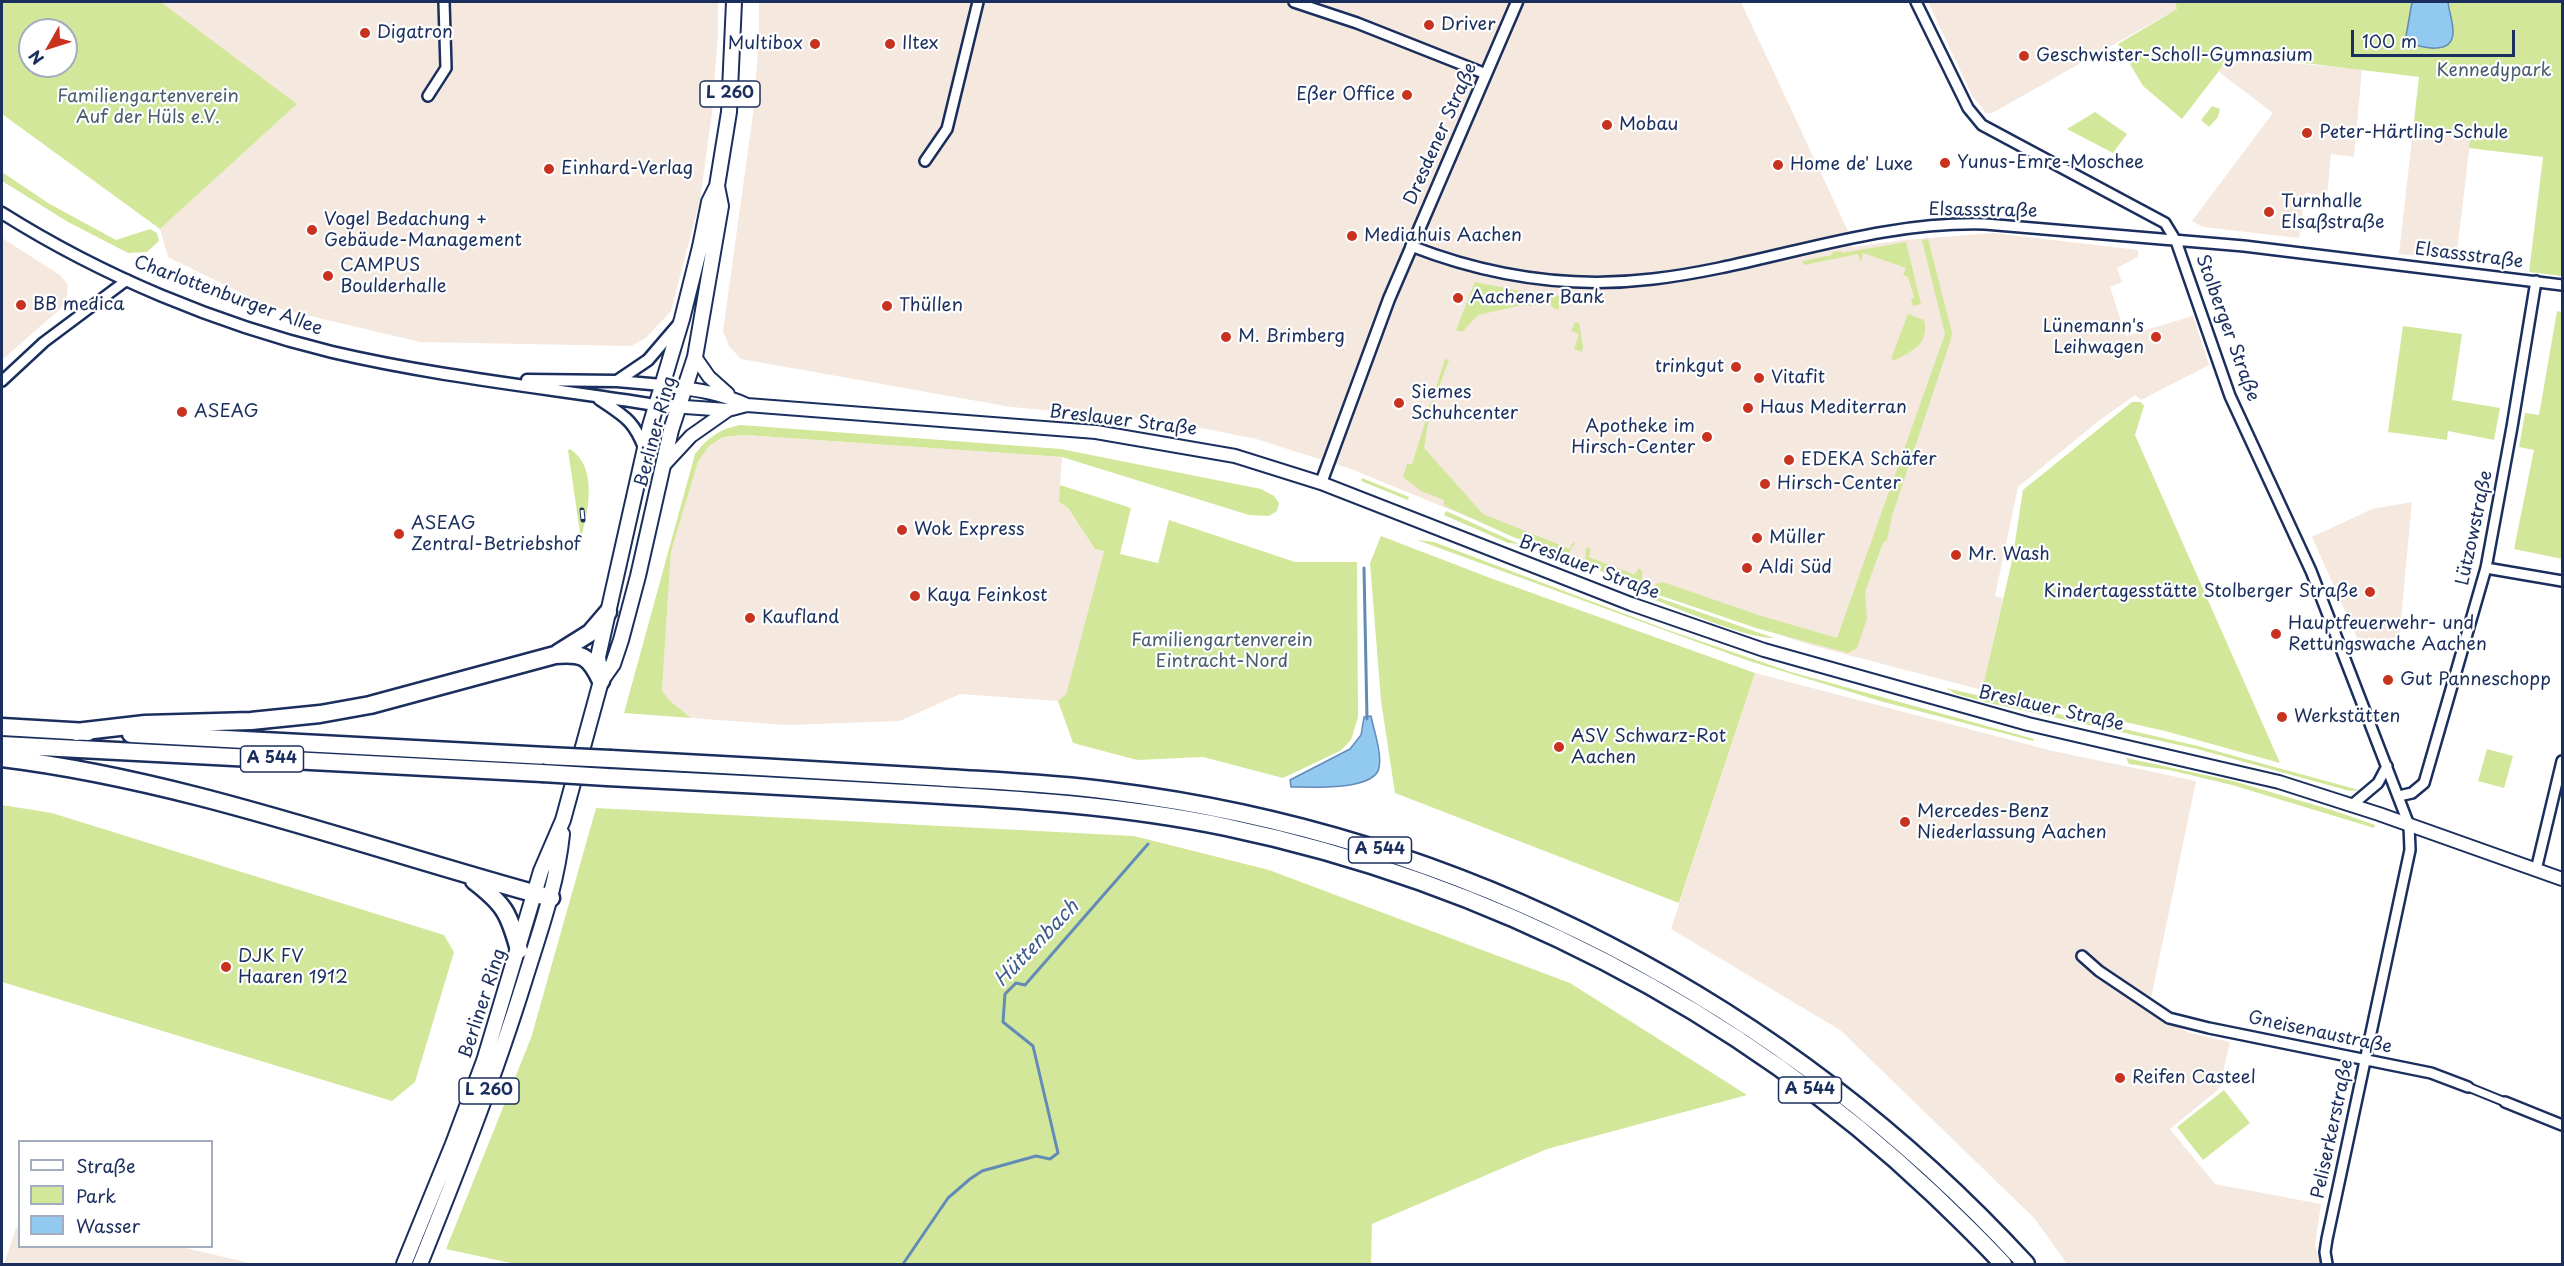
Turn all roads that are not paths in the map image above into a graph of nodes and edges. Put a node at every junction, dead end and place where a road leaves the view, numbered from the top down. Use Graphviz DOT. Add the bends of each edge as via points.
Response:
graph roads {
  1 [pos="444,2"];
  2 [pos="734,2"];
  3 [pos="978,2"];
  4 [pos="1294,2"];
  5 [pos="1517,2"];
  6 [pos="1916,2"];
  7 [pos="1486,74"];
  8 [pos="428,96"];
  9 [pos="925,162"];
  10 [pos="717,186"];
  11 [pos="2,213"];
  12 [pos="2176,241"];
  13 [pos="1411,246"];
  14 [pos="127,280"];
  15 [pos="2536,281"];
  16 [pos="2562,285"];
  17 [pos="682,319"];
  18 [pos="695,357"];
  19 [pos="492,380"];
  20 [pos="2,381"];
  21 [pos="617,381"];
  22 [pos="662,385"];
  23 [pos="686,388"];
  24 [pos="596,397"];
  25 [pos="730,403"];
  26 [pos="656,405"];
  27 [pos="678,408"];
  28 [pos="645,451"];
  29 [pos="664,464"];
  30 [pos="1321,483"];
  31 [pos="2486,568"];
  32 [pos="2562,581"];
  33 [pos="608,612"];
  34 [pos="555,655"];
  35 [pos="601,681"];
  36 [pos="2,728"];
  37 [pos="76,732"];
  38 [pos="2,745"];
  39 [pos="2,758"];
  40 [pos="2562,761"];
  41 [pos="2387,766"];
  42 [pos="2399,796"];
  43 [pos="2352,805"];
  44 [pos="2409,825"];
  45 [pos="2536,870"];
  46 [pos="468,876"];
  47 [pos="2562,879"];
  48 [pos="543,896"];
  49 [pos="519,950"];
  50 [pos="2082,956"];
  51 [pos="2366,1059"];
  52 [pos="2468,1088"];
  53 [pos="2505,1102"];
  54 [pos="2562,1125"];
  55 [pos="404,1264"];
  56 [pos="420,1264"];
  57 [pos="2003,1264"];
  58 [pos="2026,1264"];
  59 [pos="2327,1264"];
  1 -- 8 [label="street" via="446,68"];
  2 -- 10 [label="main road, Berliner Ring / L 260" via="729,112"];
  3 -- 9 [label="street" via="947,129"];
  4 -- 7 [label="street"];
  5 -- 7 [label="street, Dresdener Straße"];
  6 -- 12 [label="street, Stolberger Straße" via="1968,108 1982,125 2165,223"];
  7 -- 13 [label="street, Dresdener Straße"];
  10 -- 17 [label="main road, Berliner Ring / L 260" via="709,202"];
  10 -- 18 [label="main road, Berliner Ring / L 260" via="721,206"];
  11 -- 14 [label="street, Charlottenburger Allee"];
  12 -- 13 [label="street, Elsassstraße" via="1985,224 1930,225 1654,279 1581,283 1522,277"];
  12 -- 15 [label="street, Elsassstraße"];
  12 -- 41 [label="street, Stolberger Straße" via="2230,396 2312,571"];
  13 -- 30 [label="street, Dresdener Straße"];
  14 -- 19 [label="street, Charlottenburger Allee" via="279,337 386,363"];
  14 -- 20 [label="street" via="44,342"];
  15 -- 16 [label="street, Elsassstraße"];
  15 -- 31 [label="street, Lützowstraße"];
  17 -- 21 [label="street" via="652,356"];
  17 -- 22 [label="main road, Berliner Ring / L 260"];
  18 -- 23 [label="main road, Berliner Ring / L 260"];
  18 -- 25 [label="main road"];
  19 -- 21 [label="street, Charlottenburger Allee"];
  19 -- 24 [label="street, Charlottenburger Allee"];
  21 -- 22 [label="street, Charlottenburger Allee"];
  22 -- 23 [label="main road, Charlottenburger Allee"];
  22 -- 26 [label="main road, Berliner Ring / L 260"];
  23 -- 25 [label="main road, Breslauer Straße"];
  23 -- 27 [label="main road, Berliner Ring / L 260"];
  24 -- 26 [label="street, Charlottenburger Allee"];
  24 -- 28 [label="street" via="630,422"];
  25 -- 27 [label="main road, Breslauer Straße"];
  25 -- 29 [label="main road"];
  25 -- 30 [label="main road, Breslauer Straße" via="1096,432 1235,456"];
  26 -- 27 [label="main road, Breslauer Straße"];
  26 -- 28 [label="main road, Berliner Ring / L 260"];
  27 -- 29 [label="main road, Berliner Ring / L 260"];
  28 -- 33 [label="main road, Berliner Ring / L 260"];
  29 -- 35 [label="main road, Berliner Ring / L 260" via="621,640"];
  30 -- 43 [label="main road, Breslauer Straße" via="1620,600 1764,650 1952,704 2220,767"];
  31 -- 32 [label="street"];
  31 -- 42 [label="street, Lützowstraße" via="2424,783 2412,793"];
  33 -- 34 [label="highway" via="590,633"];
  33 -- 35 [label="main road, Berliner Ring / L 260" via="598,657"];
  34 -- 35 [label="highway" via="576,653 588,659"];
  34 -- 37 [label="highway" via="370,705 320,714"];
  35 -- 48 [label="main road, Berliner Ring / L 260" via="563,820 542,871"];
  36 -- 37 [label="highway, A 544"];
  37 -- 58 [label="highway, A 544, bridge" via="932,777 1109,790 1333,835 1517,900 1673,980 1760,1034 1842,1094 1920,1159"];
  38 -- 57 [label="highway, A 544, bridge" via="977,797 1106,808 1225,826 1326,851 1510,916 1666,994 1750,1047 1832,1106 1908,1171"];
  39 -- 46 [label="highway" via="51,764 177,792"];
  40 -- 45 [label="street"];
  41 -- 42 [label="street, Stolberger Straße"];
  41 -- 43 [label="street" via="2378,783"];
  42 -- 44 [label="street, Stolberger Straße"];
  43 -- 44 [label="main road, Breslauer Straße"];
  44 -- 45 [label="main road"];
  44 -- 51 [label="street, Peliserkerstraße" via="2410,850"];
  45 -- 47 [label="main road"];
  46 -- 48 [label="highway"];
  46 -- 49 [label="highway" via="505,909"];
  48 -- 49 [label="main road, Berliner Ring / L 260"];
  48 -- 56 [label="main road, Berliner Ring / L 260" via="498,1068"];
  49 -- 55 [label="main road, Berliner Ring / L 260" via="484,1061"];
  50 -- 51 [label="street, Gneisenaustraße" via="2169,1018"];
  51 -- 52 [label="street, Gneisenaustraße" via="2431,1073"];
  51 -- 59 [label="street, Peliserkerstraße" via="2327,1239"];
  52 -- 53 [label="street, Gneisenaustraße"];
  53 -- 54 [label="street, Gneisenaustraße"];
}
